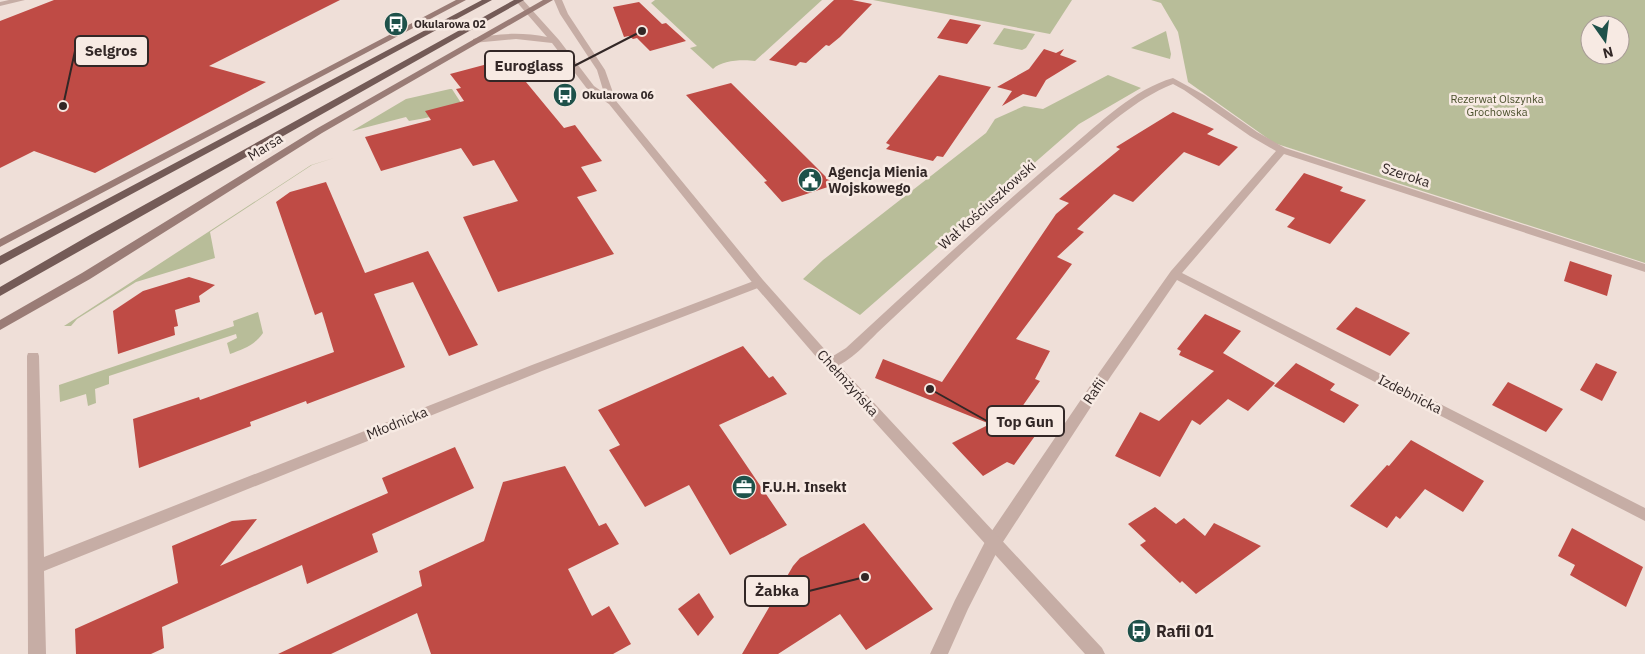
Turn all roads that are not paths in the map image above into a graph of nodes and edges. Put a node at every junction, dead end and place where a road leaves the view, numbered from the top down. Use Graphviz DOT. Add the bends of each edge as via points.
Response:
graph roads {
  1 [pos="22,0"];
  2 [pos="462,0"];
  3 [pos="488,0"];
  4 [pos="520,0"];
  5 [pos="549,0"];
  6 [pos="558,0"];
  7 [pos="0,4"];
  8 [pos="529,11"];
  9 [pos="476,41"];
  10 [pos="556,42"];
  11 [pos="1173,81"];
  12 [pos="612,102"];
  13 [pos="1282,150"];
  14 [pos="0,244"];
  15 [pos="0,261"];
  16 [pos="1645,268"];
  17 [pos="1176,274"];
  18 [pos="759,283"];
  19 [pos="0,292"];
  20 [pos="0,326"];
  21 [pos="33,356"];
  22 [pos="830,364"];
  23 [pos="1645,515"];
  24 [pos="993,543"];
  25 [pos="36,567"];
  26 [pos="37,654"];
  27 [pos="939,654"];
  28 [pos="1096,654"];
  1 -- 7 [label="street"];
  2 -- 14 [label="main road"];
  3 -- 15 [label="main road"];
  4 -- 8 [label="street, Chełmżyńska"];
  4 -- 19 [label="main road"];
  5 -- 8 [label="main road, Marsa"];
  6 -- 12 [label="street, Chełmżyńska" via="601,70"];
  8 -- 9 [label="main road, Marsa"];
  8 -- 10 [label="street, Chełmżyńska"];
  9 -- 10 [label="street" via="515,35"];
  9 -- 20 [label="main road, Marsa" via="319,131"];
  10 -- 12 [label="street, Chełmżyńska" via="591,88"];
  11 -- 13 [label="street, Szeroka" via="1192,90"];
  11 -- 22 [label="street, Wał Kościuszkowski" via="1155,88 1105,124 1044,174 969,239 851,351"];
  12 -- 18 [label="street, Chełmżyńska"];
  13 -- 16 [label="street, Szeroka"];
  13 -- 17 [label="street, Rafii"];
  17 -- 23 [label="street, Izdebnicka"];
  17 -- 24 [label="street, Rafii"];
  18 -- 22 [label="street, Chełmżyńska"];
  18 -- 25 [label="street, Młodnicka"];
  21 -- 25 [label="street"];
  22 -- 24 [label="street, Chełmżyńska"];
  24 -- 27 [label="street, Rafii"];
  24 -- 28 [label="street, Chełmżyńska"];
  25 -- 26 [label="street"];
}
